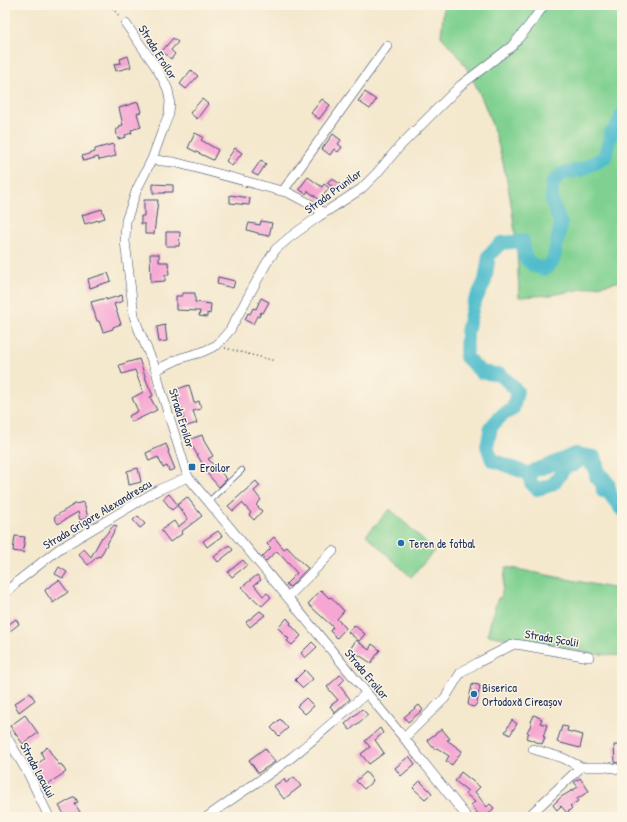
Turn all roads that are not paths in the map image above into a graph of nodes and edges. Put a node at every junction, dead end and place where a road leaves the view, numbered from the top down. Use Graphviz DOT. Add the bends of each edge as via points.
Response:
graph roads {
  1 [pos="544,5"];
  2 [pos="126,24"];
  3 [pos="388,46"];
  4 [pos="152,158"];
  5 [pos="283,191"];
  6 [pos="324,213"];
  7 [pos="156,370"];
  8 [pos="242,470"];
  9 [pos="188,477"];
  10 [pos="208,502"];
  11 [pos="333,551"];
  12 [pos="5,593"];
  13 [pos="288,597"];
  14 [pos="589,657"];
  15 [pos="367,693"];
  16 [pos="5,734"];
  17 [pos="404,738"];
  18 [pos="533,749"];
  19 [pos="581,767"];
  20 [pos="621,770"];
  21 [pos="49,817"];
  22 [pos="208,817"];
  23 [pos="467,817"];
  24 [pos="528,817"];
  1 -- 6 [label="street, Strada Prunilor" via="512,46 461,85 361,189"];
  2 -- 4 [label="street, Strada Eroilor" via="156,67 168,90 169,114"];
  3 -- 5 [label="street"];
  4 -- 5 [label="street"];
  4 -- 7 [label="street, Strada Eroilor" via="137,189 126,222 125,241 134,316"];
  5 -- 6 [label="street"];
  6 -- 7 [label="street, Strada Prunilor" via="276,249 230,330 217,345"];
  7 -- 9 [label="street, Strada Eroilor"];
  8 -- 10 [label="lane"];
  9 -- 10 [label="street, Strada Eroilor"];
  9 -- 12 [label="street, Strada Grigore Alexandrescu" via="158,490 59,549"];
  10 -- 13 [label="street, Strada Eroilor"];
  11 -- 13 [label="street"];
  13 -- 15 [label="street, Strada Eroilor"];
  14 -- 17 [label="street, Strada Școlii" via="514,644 461,672 445,698"];
  15 -- 17 [label="street, Strada Eroilor"];
  15 -- 22 [label="street" via="293,756"];
  16 -- 21 [label="street, Strada Lacului" via="29,775"];
  17 -- 23 [label="street, Strada Eroilor"];
  18 -- 19 [label="street" via="563,758"];
  19 -- 20 [label="street" via="606,766"];
  19 -- 24 [label="street"];
}
